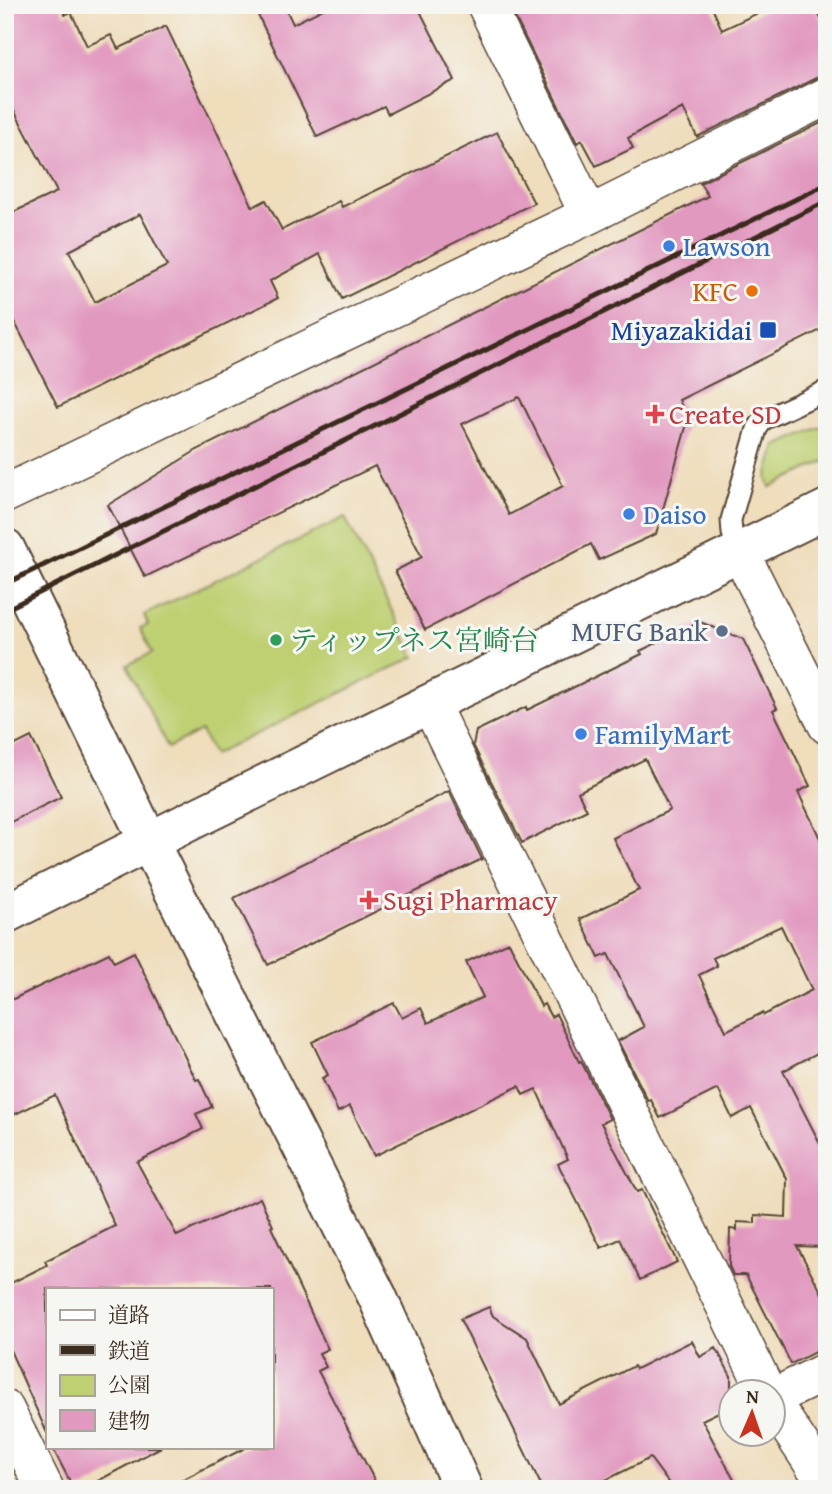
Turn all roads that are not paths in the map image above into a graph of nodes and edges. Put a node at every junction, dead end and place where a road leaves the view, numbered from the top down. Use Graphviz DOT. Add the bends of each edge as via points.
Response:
graph roads {
  1 [pos="486,5"];
  2 [pos="827,96"];
  3 [pos="589,215"];
  4 [pos="827,390"];
  5 [pos="5,494"];
  6 [pos="827,509"];
  7 [pos="5,548"];
  8 [pos="740,552"];
  9 [pos="430,704"];
  10 [pos="827,725"];
  11 [pos="149,842"];
  12 [pos="5,914"];
  13 [pos="827,1371"];
  14 [pos="761,1378"];
  15 [pos="786,1393"];
  16 [pos="5,1409"];
  17 [pos="786,1422"];
  18 [pos="827,1485"];
  19 [pos="45,1489"];
  20 [pos="463,1489"];
  1 -- 3 [label="street"];
  2 -- 3 [label="street"];
  3 -- 5 [label="street"];
  4 -- 8 [label="lane" via="763,420 757,429 731,520"];
  6 -- 8 [label="street"];
  7 -- 11 [label="street"];
  8 -- 9 [label="street"];
  8 -- 10 [label="street"];
  9 -- 11 [label="street"];
  9 -- 14 [label="street"];
  11 -- 12 [label="street"];
  11 -- 20 [label="street" via="377,1296"];
  13 -- 15 [label="street"];
  16 -- 19 [label="street"];
  17 -- 18 [label="street"];
}
